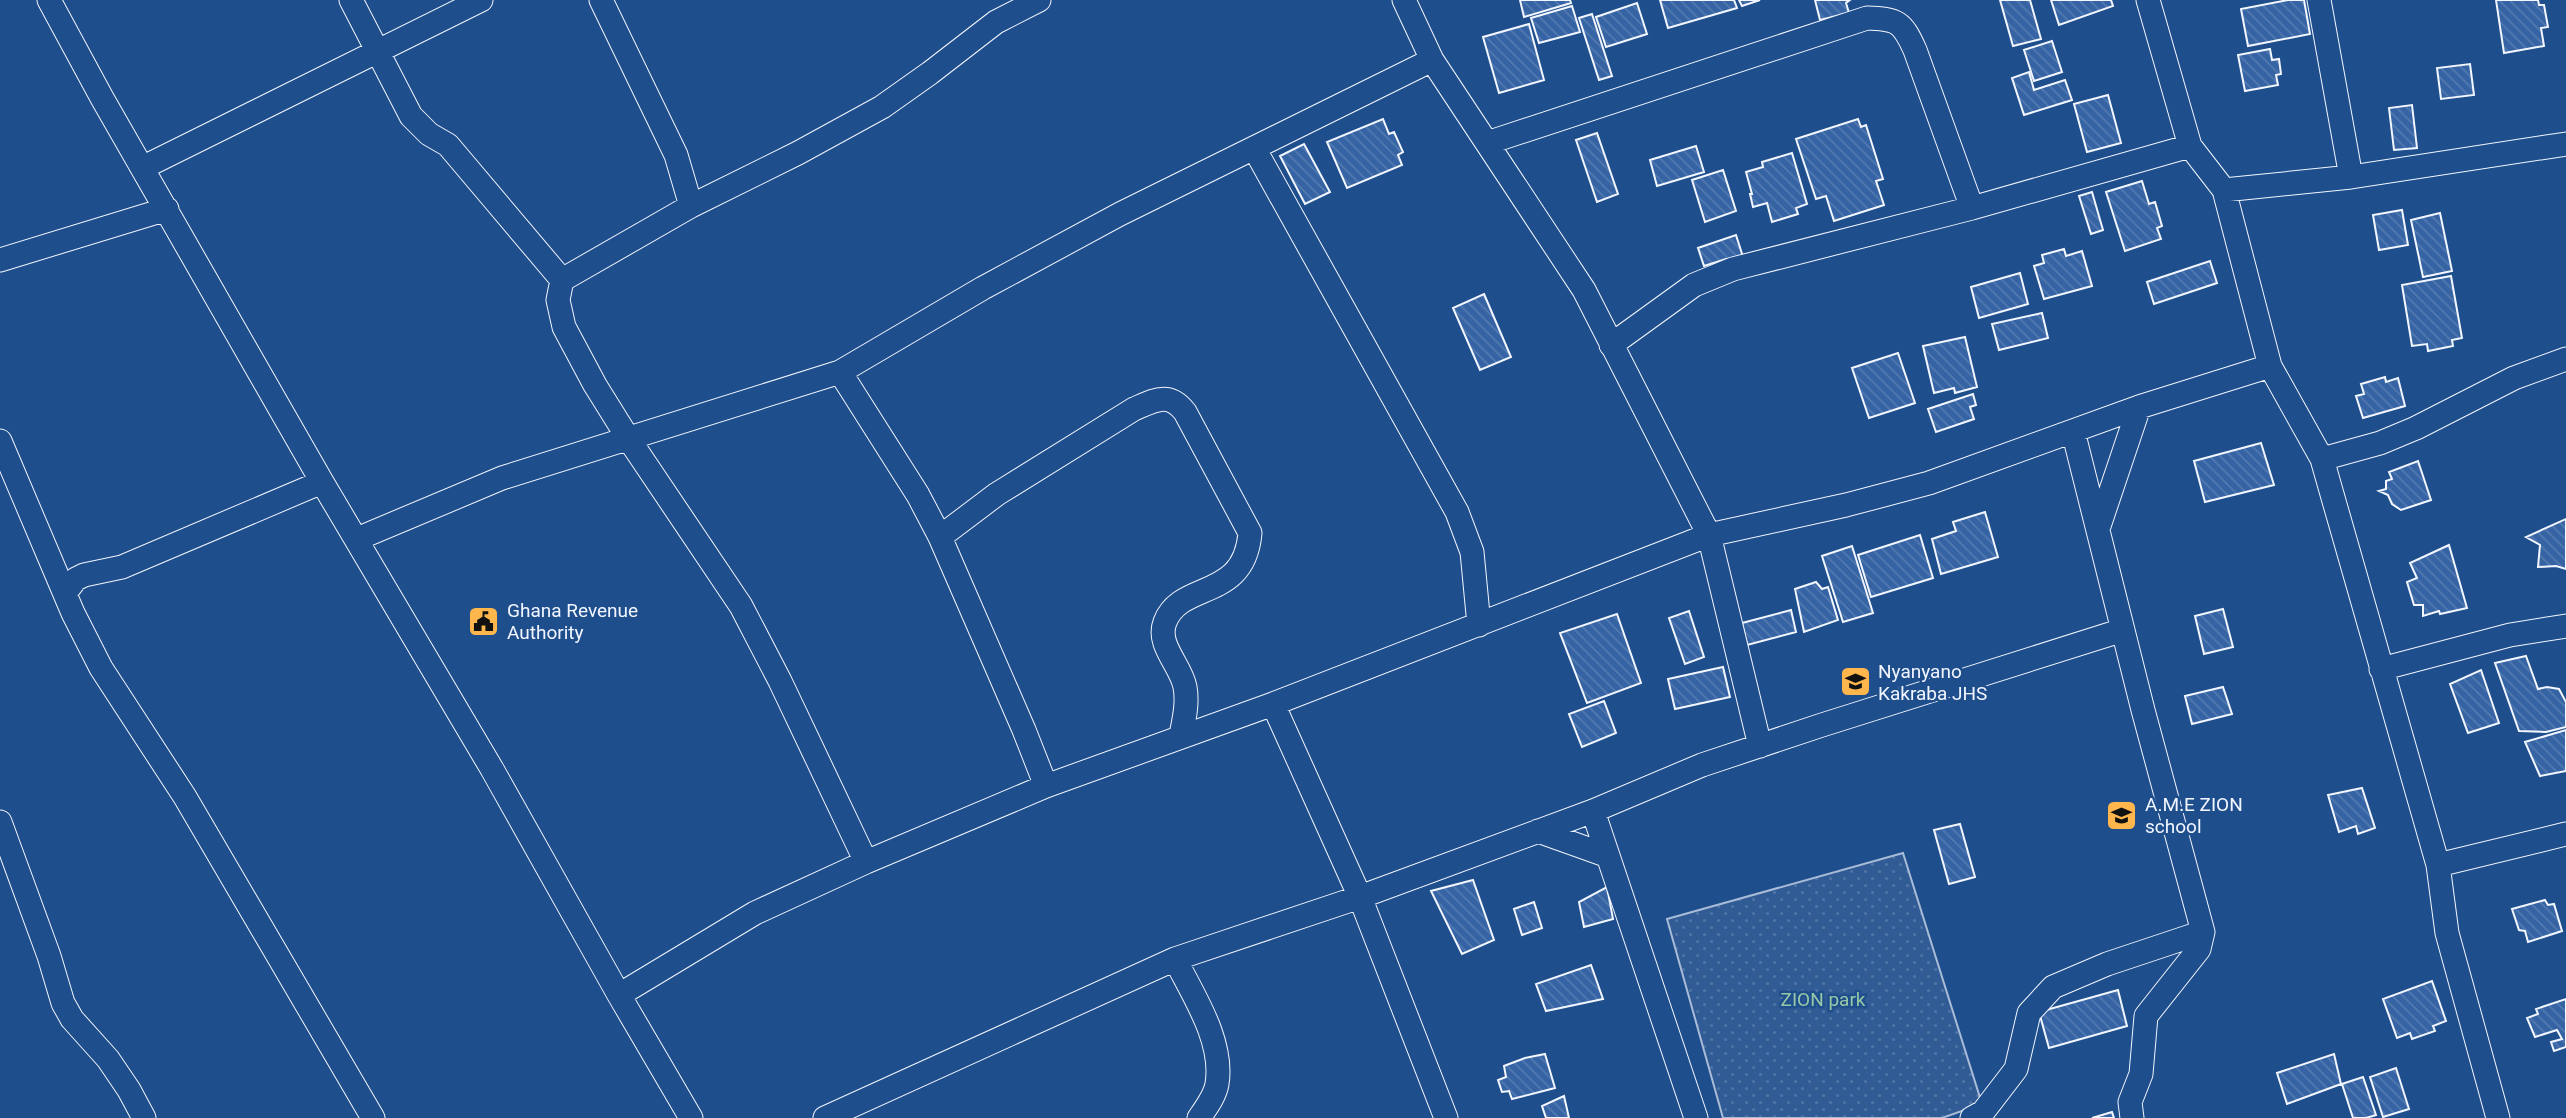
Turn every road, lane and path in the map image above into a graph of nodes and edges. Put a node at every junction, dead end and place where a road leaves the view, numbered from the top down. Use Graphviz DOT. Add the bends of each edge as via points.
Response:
graph roads {
  1 [pos="49,0"];
  2 [pos="351,0"];
  3 [pos="481,0"];
  4 [pos="601,0"];
  5 [pos="1040,0"];
  6 [pos="1404,0"];
  7 [pos="2148,0"];
  8 [pos="2319,0"];
  9 [pos="379,51"];
  10 [pos="1432,60"];
  11 [pos="1487,143"];
  12 [pos="2566,144"];
  13 [pos="2190,146"];
  14 [pos="1254,148"];
  15 [pos="142,168"];
  16 [pos="2351,177"];
  17 [pos="2224,190"];
  18 [pos="691,206"];
  19 [pos="1972,208"];
  20 [pos="167,209"];
  21 [pos="0,260"];
  22 [pos="562,281"];
  23 [pos="1611,345"];
  24 [pos="2566,359"];
  25 [pos="2270,366"];
  26 [pos="840,372"];
  27 [pos="2139,407"];
  28 [pos="2073,430"];
  29 [pos="628,438"];
  30 [pos="0,441"];
  31 [pos="2322,459"];
  32 [pos="322,482"];
  33 [pos="2098,529"];
  34 [pos="1709,535"];
  35 [pos="940,537"];
  36 [pos="357,539"];
  37 [pos="65,593"];
  38 [pos="1479,625"];
  39 [pos="2566,626"];
  40 [pos="2123,630"];
  41 [pos="2381,669"];
  42 [pos="1273,704"];
  43 [pos="1181,735"];
  44 [pos="1760,746"];
  45 [pos="1045,786"];
  46 [pos="1593,811"];
  47 [pos="0,822"];
  48 [pos="1538,831"];
  49 [pos="2566,834"];
  50 [pos="1608,856"];
  51 [pos="866,862"];
  52 [pos="2438,865"];
  53 [pos="1360,897"];
  54 [pos="2203,932"];
  55 [pos="1175,959"];
  56 [pos="619,995"];
  57 [pos="144,1118"];
  58 [pos="373,1118"];
  59 [pos="691,1118"];
  60 [pos="825,1118"];
  61 [pos="1199,1118"];
  62 [pos="1446,1118"];
  63 [pos="1696,1118"];
  64 [pos="1972,1118"];
  65 [pos="2132,1118"];
  66 [pos="2498,1118"];
  1 -- 15 [label="street"];
  2 -- 9 [label="street"];
  3 -- 9 [label="street"];
  4 -- 18 [label="street" via="676,155"];
  5 -- 18 [label="street" via="996,22 882,107"];
  6 -- 10 [label="street"];
  7 -- 13 [label="street"];
  8 -- 16 [label="street"];
  9 -- 15 [label="street"];
  9 -- 22 [label="street" via="411,116 448,145"];
  10 -- 11 [label="street"];
  10 -- 14 [label="street"];
  11 -- 19 [label="street" via="1867,18 1892,19 1905,29 1915,50"];
  11 -- 23 [label="street" via="1584,290"];
  12 -- 16 [label="street"];
  13 -- 17 [label="street"];
  13 -- 19 [label="street"];
  14 -- 26 [label="street" via="1108,220"];
  14 -- 38 [label="street" via="1457,512 1472,552"];
  15 -- 20 [label="street"];
  16 -- 17 [label="street"];
  17 -- 25 [label="street"];
  18 -- 22 [label="street"];
  19 -- 23 [label="street" via="1733,269 1694,285"];
  20 -- 21 [label="street"];
  20 -- 32 [label="street"];
  22 -- 29 [label="street" via="558,300 564,327"];
  23 -- 34 [label="street"];
  24 -- 31 [label="street" via="2514,378 2380,443"];
  25 -- 27 [label="street"];
  25 -- 31 [label="street"];
  26 -- 29 [label="street"];
  26 -- 35 [label="street"];
  27 -- 28 [label="street"];
  27 -- 33 [label="street"];
  28 -- 33 [label="street"];
  28 -- 34 [label="street" via="1929,483"];
  29 -- 36 [label="street" via="502,478"];
  29 -- 51 [label="street" via="741,606"];
  30 -- 37 [label="street"];
  31 -- 41 [label="street"];
  32 -- 36 [label="street"];
  32 -- 37 [label="street" via="122,567 85,575"];
  33 -- 40 [label="street"];
  34 -- 38 [label="street"];
  34 -- 44 [label="street"];
  35 -- 43 [label="street" via="997,494 1134,409 1153,401 1177,401 1250,533 1238,570 1221,584 1181,603 1166,618 1164,643 1186,689"];
  35 -- 45 [label="street"];
  36 -- 56 [label="street"];
  37 -- 58 [label="street" via="101,668 185,797"];
  38 -- 42 [label="street"];
  39 -- 41 [label="street" via="2510,635"];
  40 -- 44 [label="street"];
  40 -- 54 [label="street"];
  41 -- 52 [label="street"];
  42 -- 43 [label="street"];
  42 -- 53 [label="street"];
  43 -- 45 [label="street"];
  44 -- 46 [label="street"];
  45 -- 51 [label="street"];
  46 -- 48 [label="street"];
  46 -- 50 [label="street"];
  47 -- 57 [label="street" via="63,1003 108,1059"];
  48 -- 50 [label="street"];
  48 -- 53 [label="street"];
  49 -- 52 [label="street"];
  50 -- 63 [label="street"];
  51 -- 56 [label="street" via="755,913"];
  52 -- 66 [label="street" via="2447,933"];
  53 -- 55 [label="street"];
  53 -- 62 [label="street"];
  54 -- 64 [label="street" via="2053,987 2029,1013 2016,1069 1983,1111"];
  54 -- 65 [label="street" via="2199,949 2146,1016 2141,1074 2130,1102"];
  55 -- 60 [label="street"];
  55 -- 61 [label="street" via="1200,1008 1216,1054 1217,1084"];
  56 -- 59 [label="street"];
}
